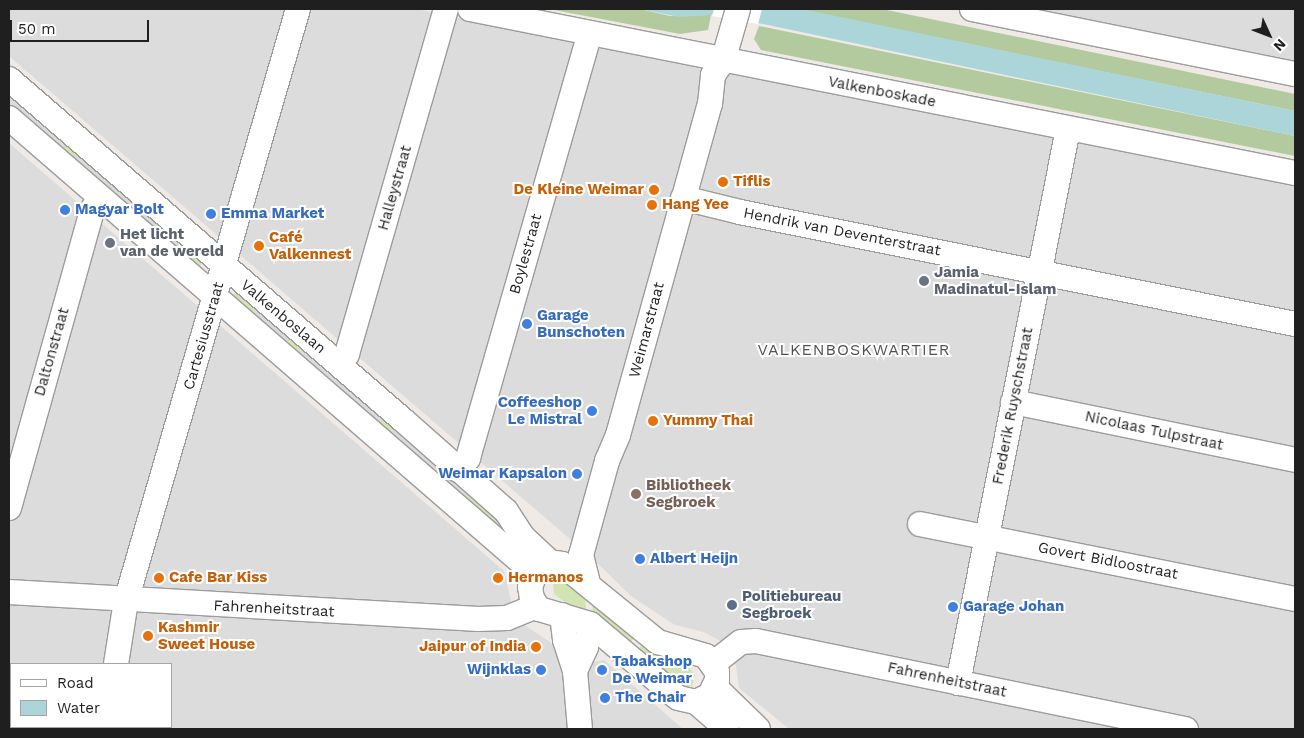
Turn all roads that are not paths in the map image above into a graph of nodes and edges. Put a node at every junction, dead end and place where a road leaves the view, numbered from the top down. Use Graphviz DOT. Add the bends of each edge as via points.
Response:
graph roads {
  1 [pos="298,9"];
  2 [pos="446,9"];
  3 [pos="470,9"];
  4 [pos="972,9"];
  5 [pos="737,14"];
  6 [pos="1028,14"];
  7 [pos="589,35"];
  8 [pos="723,61"];
  9 [pos="1295,74"];
  10 [pos="9,79"];
  11 [pos="9,118"];
  12 [pos="1068,129"];
  13 [pos="1295,173"];
  14 [pos="100,197"];
  15 [pos="684,198"];
  16 [pos="224,266"];
  17 [pos="1039,272"];
  18 [pos="216,298"];
  19 [pos="1295,324"];
  20 [pos="339,364"];
  21 [pos="1013,402"];
  22 [pos="1295,460"];
  23 [pos="458,470"];
  24 [pos="9,508"];
  25 [pos="920,524"];
  26 [pos="987,537"];
  27 [pos="557,564"];
  28 [pos="9,592"];
  29 [pos="1295,599"];
  30 [pos="126,601"];
  31 [pos="536,606"];
  32 [pos="562,615"];
  33 [pos="590,624"];
  34 [pos="116,663"];
  35 [pos="714,663"];
  36 [pos="575,670"];
  37 [pos="958,683"];
  38 [pos="715,687"];
  39 [pos="696,702"];
  40 [pos="580,729"];
  41 [pos="727,729"];
  42 [pos="758,729"];
  43 [pos="1186,729"];
  1 -- 16 [label="street, Cartesiusstraat"];
  2 -- 20 [label="street, Halleystraat" via="347,354"];
  3 -- 7 [label="street, Valkenboskade"];
  4 -- 6 [label="street"];
  5 -- 8 [label="street, Weimarstraat"];
  6 -- 9 [label="street"];
  7 -- 8 [label="street, Valkenboskade"];
  7 -- 23 [label="street, Boylestraat" via="468,458"];
  8 -- 12 [label="street, Valkenboskade"];
  8 -- 15 [label="street, Weimarstraat" via="713,75 710,104"];
  10 -- 16 [label="street, Valkenboslaan"];
  11 -- 14 [label="street, Valkenboslaan"];
  12 -- 13 [label="street, Valkenboskade"];
  12 -- 17 [label="street, Frederik Ruyschstraat"];
  14 -- 18 [label="street, Valkenboslaan"];
  14 -- 24 [label="street, Daltonstraat" via="92,210"];
  15 -- 17 [label="street, Hendrik van Deventerstraat"];
  15 -- 27 [label="street, Weimarstraat" via="618,435"];
  16 -- 18 [label="street, Cartesiusstraat"];
  16 -- 20 [label="street, Valkenboslaan"];
  17 -- 19 [label="street, Hendrik van Deventerstraat"];
  17 -- 21 [label="street, Frederik Ruyschstraat"];
  18 -- 27 [label="street, Valkenboslaan"];
  18 -- 30 [label="street, Cartesiusstraat"];
  20 -- 23 [label="street, Valkenboslaan"];
  21 -- 22 [label="street, Nicolaas Tulpstraat"];
  21 -- 26 [label="street, Frederik Ruyschstraat"];
  23 -- 27 [label="street, Valkenboslaan" via="506,511 524,537"];
  25 -- 26 [label="street, Govert Bidloostraat"];
  26 -- 29 [label="street, Govert Bidloostraat"];
  26 -- 37 [label="street, Frederik Ruyschstraat"];
  27 -- 31 [label="street, Weimarstraat" via="530,587"];
  27 -- 35 [label="street" via="588,583 658,642 700,652"];
  28 -- 30 [label="street, Fahrenheitstraat"];
  30 -- 31 [label="street, Fahrenheitstraat" via="498,620"];
  30 -- 34 [label="street, Cartesiusstraat"];
  31 -- 32 [label="street"];
  32 -- 33 [label="street"];
  32 -- 36 [label="street" via="564,640"];
  33 -- 36 [label="street" via="586,647"];
  33 -- 39 [label="street" via="670,692 686,701"];
  35 -- 37 [label="street, Fahrenheitstraat" via="741,642 756,641"];
  35 -- 38 [label="street" via="717,672"];
  36 -- 40 [label="street"];
  37 -- 43 [label="street, Fahrenheitstraat"];
  38 -- 39 [label="street"];
  38 -- 42 [label="street"];
  39 -- 41 [label="street"];
}
